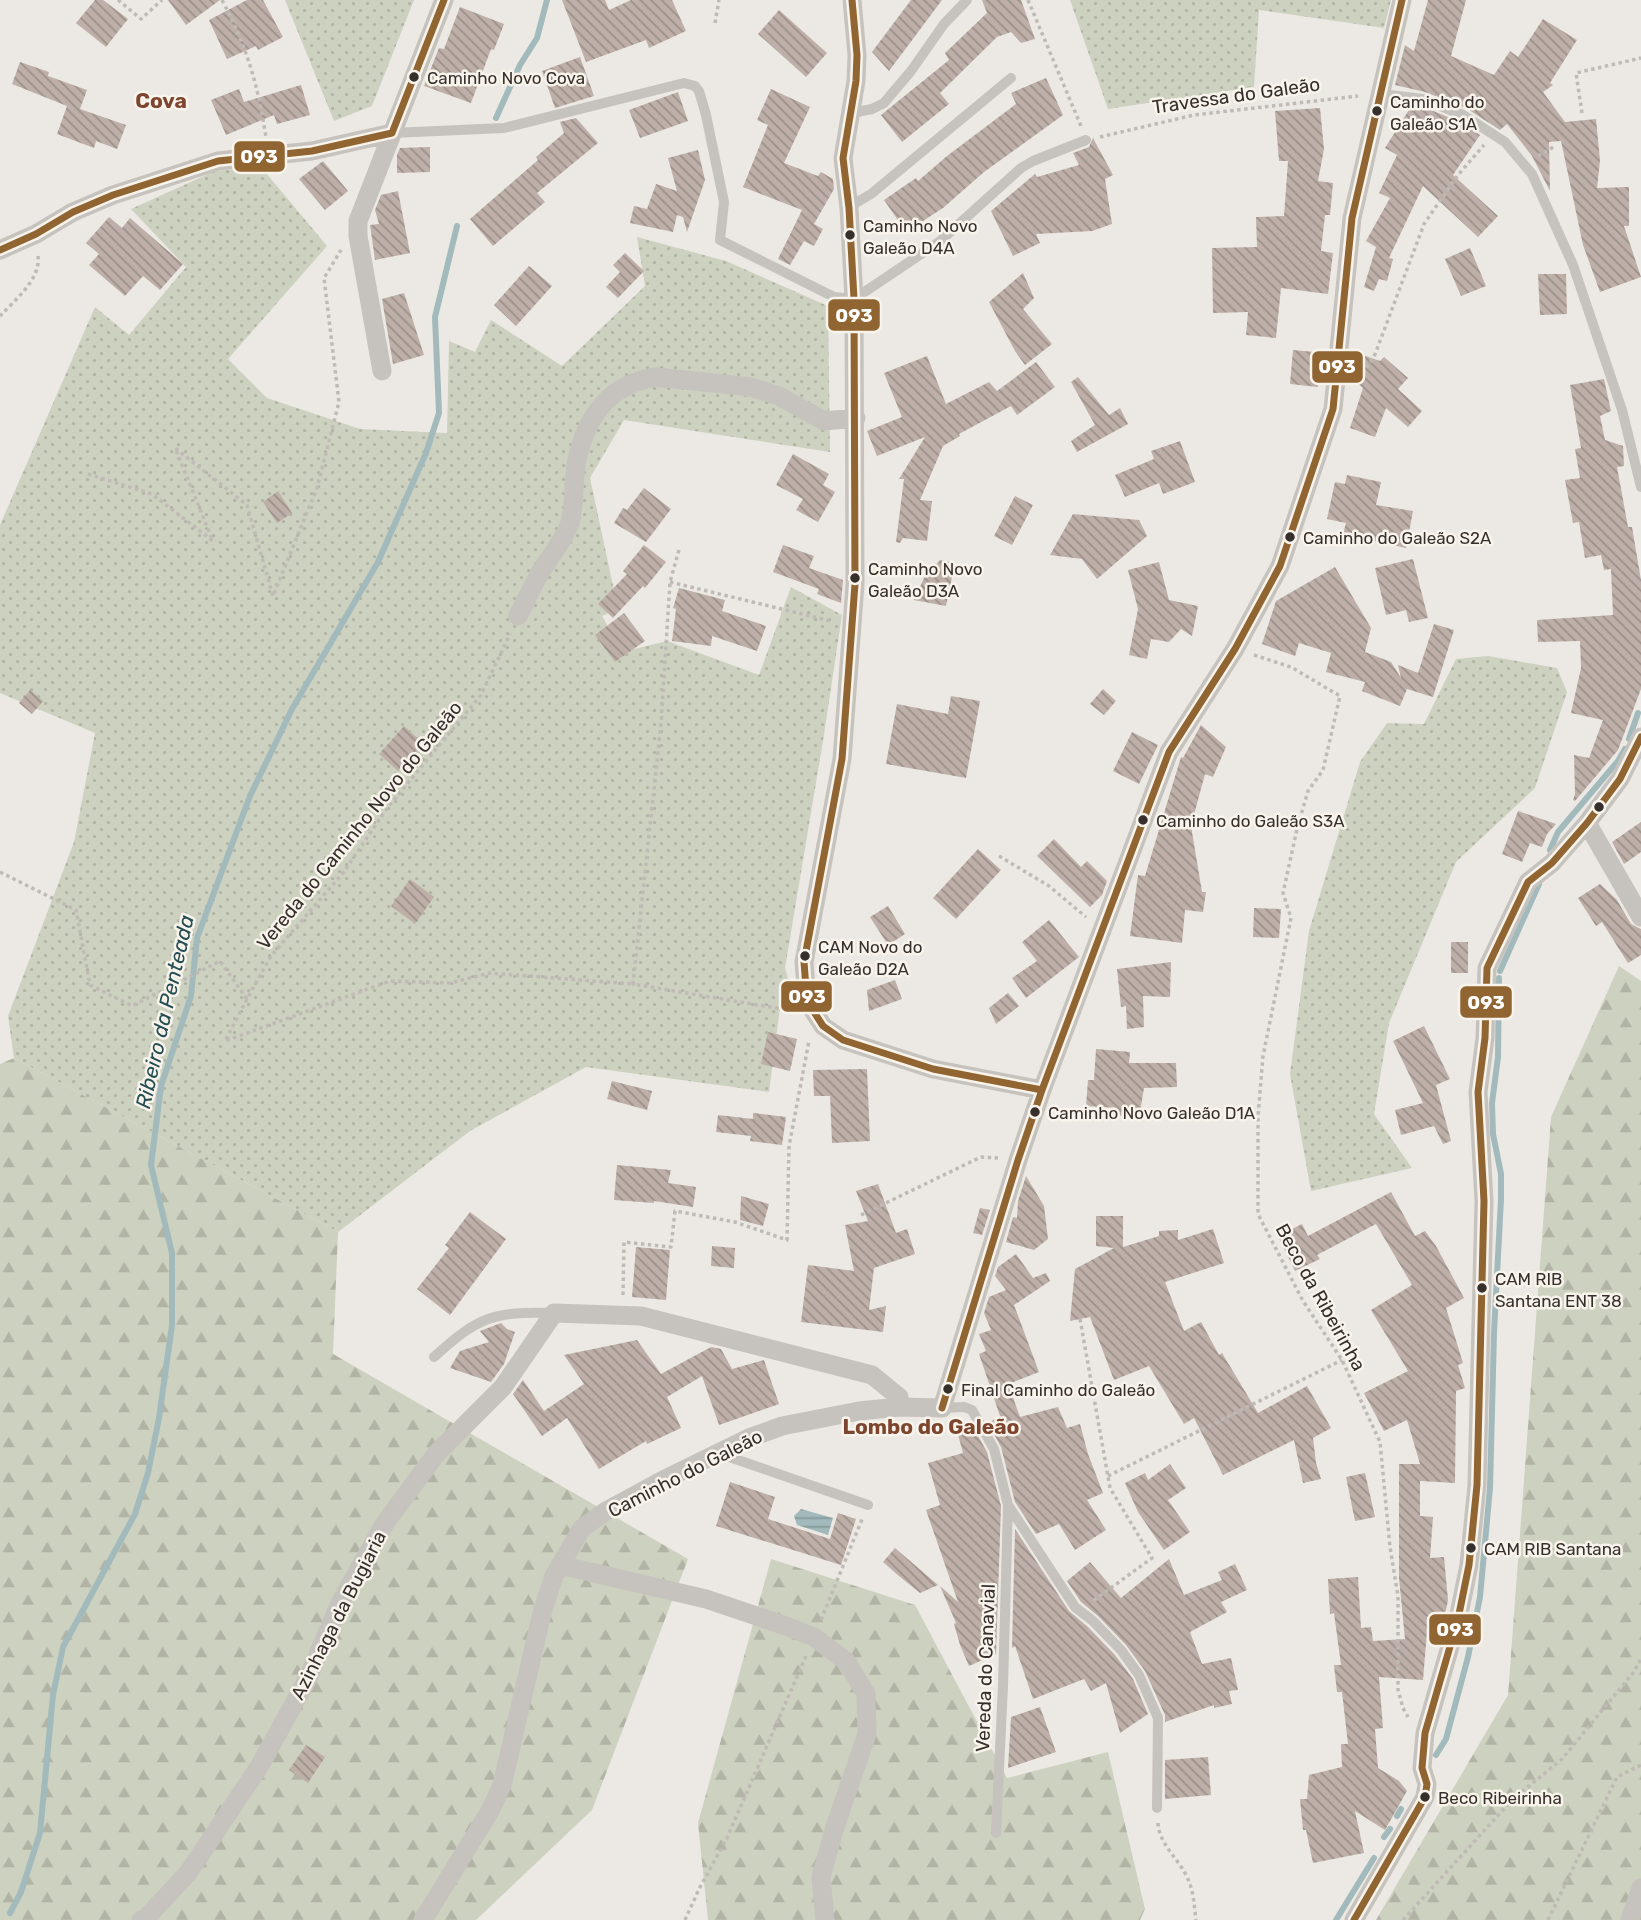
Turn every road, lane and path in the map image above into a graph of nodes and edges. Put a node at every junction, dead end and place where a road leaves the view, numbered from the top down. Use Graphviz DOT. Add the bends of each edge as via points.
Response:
graph roads {
  1 [pos="118,0"];
  2 [pos="162,0"];
  3 [pos="222,0"];
  4 [pos="444,0"];
  5 [pos="719,0"];
  6 [pos="852,0"];
  7 [pos="967,0"];
  8 [pos="1028,0"];
  9 [pos="1402,0"];
  10 [pos="715,23"];
  11 [pos="1641,58"];
  12 [pos="1012,78"];
  13 [pos="1381,94"];
  14 [pos="852,113"];
  15 [pos="1582,113"];
  16 [pos="392,133"];
  17 [pos="1493,134"];
  18 [pos="1086,140"];
  19 [pos="1555,146"];
  20 [pos="269,157"];
  21 [pos="1527,167"];
  22 [pos="849,208"];
  23 [pos="358,221"];
  24 [pos="36,234"];
  25 [pos="0,250"];
  26 [pos="854,299"];
  27 [pos="0,316"];
  28 [pos="382,371"];
  29 [pos="1352,387"];
  30 [pos="856,418"];
  31 [pos="88,474"];
  32 [pos="1641,487"];
  33 [pos="679,550"];
  34 [pos="670,583"];
  35 [pos="518,617"];
  36 [pos="852,626"];
  37 [pos="1235,649"];
  38 [pos="1640,744"];
  39 [pos="1587,823"];
  40 [pos="999,856"];
  41 [pos="0,872"];
  42 [pos="1641,917"];
  43 [pos="1101,929"];
  44 [pos="633,984"];
  45 [pos="247,999"];
  46 [pos="814,1014"];
  47 [pos="1042,1090"];
  48 [pos="1018,1160"];
  49 [pos="861,1215"];
  50 [pos="554,1313"];
  51 [pos="622,1315"];
  52 [pos="1080,1319"];
  53 [pos="434,1357"];
  54 [pos="1342,1360"];
  55 [pos="899,1407"];
  56 [pos="942,1408"];
  57 [pos="718,1453"];
  58 [pos="1108,1476"];
  59 [pos="868,1505"];
  60 [pos="1008,1505"];
  61 [pos="560,1565"];
  62 [pos="1080,1611"];
  63 [pos="814,1637"];
  64 [pos="1641,1659"];
  65 [pos="1425,1733"];
  66 [pos="1641,1765"];
  67 [pos="1157,1808"];
  68 [pos="1159,1832"];
  69 [pos="996,1833"];
  70 [pos="1641,1888"];
  71 [pos="141,1920"];
  72 [pos="423,1920"];
  73 [pos="685,1920"];
  74 [pos="825,1920"];
  75 [pos="1196,1920"];
  76 [pos="1354,1920"];
  77 [pos="1403,1920"];
  78 [pos="1548,1920"];
  79 [pos="1630,1920"];
  1 -- 2 [label="path" via="141,19"];
  3 -- 20 [label="path" via="249,57"];
  4 -- 16 [label="street"];
  5 -- 10 [label="path"];
  6 -- 14 [label="street" via="857,55"];
  7 -- 14 [label="lane" via="884,103"];
  8 -- 18 [label="path"];
  9 -- 13 [label="street"];
  11 -- 15 [label="path" via="1576,73"];
  12 -- 22 [label="lane"];
  13 -- 17 [label="lane" via="1423,99 1463,115"];
  13 -- 18 [label="path, Travessa do Galeão" via="1194,116"];
  13 -- 37 [label="street" via="1352,218 1333,409 1280,566"];
  14 -- 22 [label="street" via="843,158"];
  16 -- 20 [label="street"];
  16 -- 23 [label="street"];
  16 -- 26 [label="lane" via="504,128 684,82 699,91 706,115 724,202 720,240 834,297"];
  17 -- 21 [label="lane"];
  17 -- 29 [label="path" via="1424,224 1374,357"];
  18 -- 26 [label="lane" via="1021,168 939,242"];
  19 -- 21 [label="path"];
  20 -- 24 [label="street" via="218,161 113,195"];
  21 -- 32 [label="lane" via="1573,265 1622,410"];
  22 -- 26 [label="street"];
  23 -- 28 [label="street"];
  23 -- 31 [label="path" via="324,278 339,402 317,488 273,596 247,505 175,448 213,541 152,494"];
  24 -- 25 [label="street"];
  24 -- 27 [label="path" via="40,266"];
  26 -- 30 [label="street"];
  30 -- 35 [label="street" via="824,421 779,396 751,387 656,377 609,396 599,406 577,458 569,523"];
  30 -- 36 [label="street"];
  33 -- 34 [label="path"];
  34 -- 36 [label="path"];
  34 -- 44 [label="path" via="661,724"];
  35 -- 45 [label="path, Vereda do Caminho Novo do Galeão" via="481,695 388,807 343,873 271,956"];
  36 -- 46 [label="street" via="842,759 804,962 807,1001"];
  37 -- 43 [label="street" via="1169,752"];
  37 -- 54 [label="path, Beco da Ribeirinha" via="1291,667 1340,696 1323,770 1308,791 1297,829 1283,893 1291,918 1263,1056 1257,1174 1258,1214 1303,1301"];
  38 -- 39 [label="street"];
  39 -- 42 [label="street"];
  39 -- 65 [label="street" via="1552,863 1528,882 1487,968 1478,1092 1484,1201 1477,1485 1458,1619"];
  40 -- 43 [label="path" via="1049,886"];
  41 -- 45 [label="path" via="75,909 90,985 132,1006 219,961"];
  43 -- 47 [label="street"];
  44 -- 45 [label="path, Vereda do Caminho Novo do Galeão" via="490,973 450,983 390,981 225,1041"];
  44 -- 46 [label="path"];
  46 -- 47 [label="street" via="843,1040 933,1069"];
  46 -- 51 [label="path" via="789,1146 787,1240 735,1222 675,1211 671,1247 624,1242"];
  47 -- 48 [label="street"];
  48 -- 49 [label="path" via="981,1157"];
  48 -- 56 [label="street"];
  50 -- 51 [label="street"];
  50 -- 53 [label="lane" via="489,1317 462,1331"];
  50 -- 71 [label="street, Azinhaga da Bugiaria" via="503,1387 437,1453 385,1523 259,1767 188,1873"];
  51 -- 55 [label="street" via="872,1375 899,1397"];
  52 -- 58 [label="path"];
  54 -- 58 [label="path"];
  54 -- 65 [label="path, Beco da Ribeirinha" via="1380,1443 1398,1596 1398,1690 1412,1723"];
  55 -- 56 [label="street, Caminho do Galeão"];
  55 -- 57 [label="street, Caminho do Galeão" via="782,1426"];
  56 -- 60 [label="lane" via="972,1410 993,1449"];
  57 -- 59 [label="lane"];
  57 -- 61 [label="street, Caminho do Galeão" via="582,1528"];
  58 -- 62 [label="path" via="1110,1488 1152,1558"];
  59 -- 63 [label="path"];
  60 -- 62 [label="lane"];
  60 -- 69 [label="lane, Vereda do Canavial"];
  61 -- 63 [label="street" via="706,1600"];
  61 -- 72 [label="street, Caminho do Galeão" via="541,1613 502,1785"];
  62 -- 67 [label="lane" via="1121,1650 1139,1675 1158,1718"];
  63 -- 73 [label="path" via="727,1838"];
  63 -- 74 [label="street" via="847,1662 866,1694 867,1734 821,1877"];
  64 -- 77 [label="path" via="1562,1759 1511,1800"];
  65 -- 76 [label="street" via="1425,1797"];
  66 -- 78 [label="path" via="1617,1777"];
  68 -- 75 [label="path" via="1188,1878"];
  70 -- 79 [label="street"];
}
